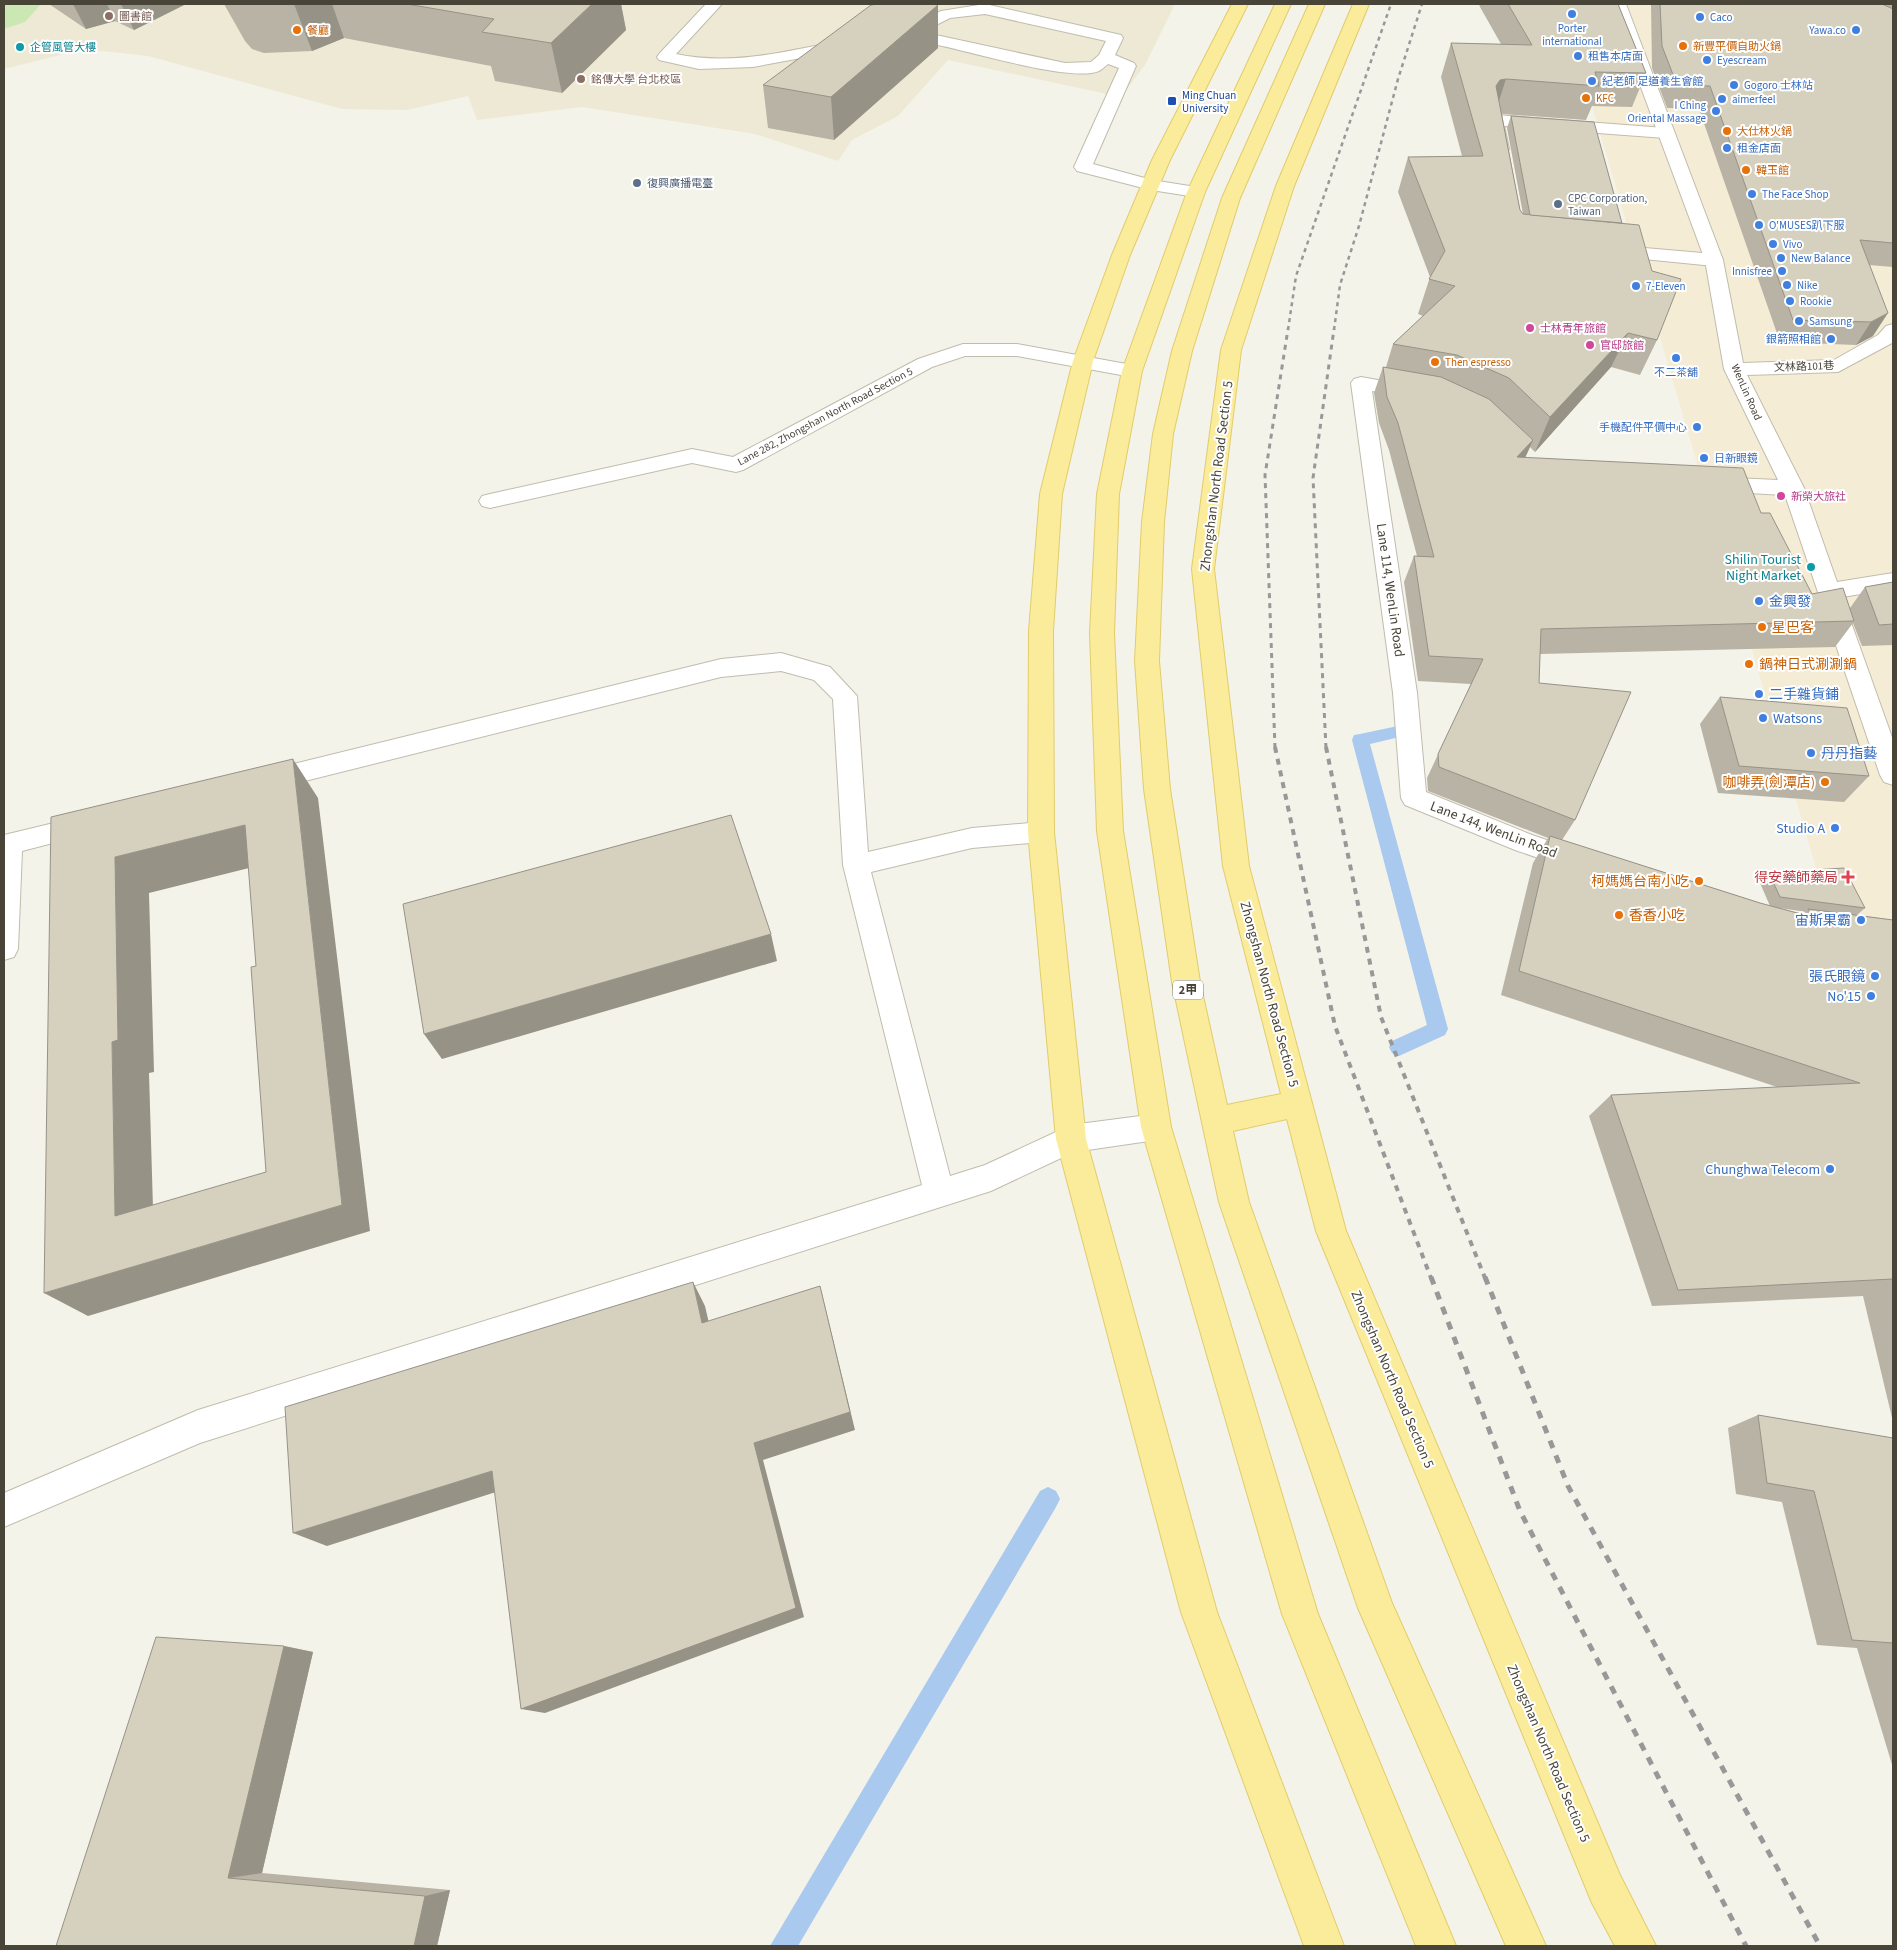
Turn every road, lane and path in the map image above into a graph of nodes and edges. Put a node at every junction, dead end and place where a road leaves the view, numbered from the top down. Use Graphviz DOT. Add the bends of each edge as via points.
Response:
graph roads {
  1 [pos="714,4"];
  2 [pos="1240,4"];
  3 [pos="1283,4"];
  4 [pos="1317,4"];
  5 [pos="1361,4"];
  6 [pos="1618,4"];
  7 [pos="908,34"];
  8 [pos="888,37"];
  9 [pos="859,42"];
  10 [pos="1106,57"];
  11 [pos="1665,133"];
  12 [pos="1504,167"];
  13 [pos="1152,185"];
  14 [pos="1196,192"];
  15 [pos="1597,250"];
  16 [pos="1714,260"];
  17 [pos="1893,330"];
  18 [pos="1083,361"];
  19 [pos="1734,369"];
  20 [pos="1132,371"];
  21 [pos="1427,395"];
  22 [pos="1696,484"];
  23 [pos="1793,488"];
  24 [pos="490,501"];
  25 [pos="1893,580"];
  26 [pos="1829,591"];
  27 [pos="1893,775"];
  28 [pos="240,787"];
  29 [pos="1414,798"];
  30 [pos="105,820"];
  31 [pos="1041,832"];
  32 [pos="856,865"];
  33 [pos="1598,868"];
  34 [pos="4,949"];
  35 [pos="1298,1103"];
  36 [pos="1217,1121"];
  37 [pos="1156,1126"];
  38 [pos="1072,1139"];
  39 [pos="939,1193"];
  40 [pos="4,1510"];
  41 [pos="1324,1946"];
  42 [pos="1436,1946"];
  43 [pos="1526,1946"];
  44 [pos="1636,1946"];
  1 -- 9 [label="street" via="665,57 699,64 753,62"];
  2 -- 13 [label="main road"];
  3 -- 14 [label="main road"];
  4 -- 36 [label="main road, 2甲" via="1231,198 1185,341 1163,434 1152,522 1147,661 1157,789 1186,982"];
  5 -- 35 [label="main road, Zhongshan North Road Section 5" via="1285,186 1231,350 1203,569 1236,866"];
  6 -- 11 [label="street, WenLin Road"];
  7 -- 8 [label="street"];
  7 -- 10 [label="street" via="1065,68 1095,68"];
  7 -- 10 [label="street" via="946,14 985,9 1115,38"];
  10 -- 13 [label="street" via="1128,66 1083,167"];
  11 -- 12 [label="street" via="1494,120"];
  11 -- 16 [label="street, WenLin Road"];
  13 -- 14 [label="street"];
  13 -- 18 [label="main road" via="1121,255"];
  14 -- 20 [label="main road"];
  15 -- 16 [label="street"];
  16 -- 19 [label="street, WenLin Road"];
  17 -- 19 [label="street, 文林路101巷" via="1886,339 1838,366"];
  18 -- 20 [label="street, Lane 282, Zhongshan North Road Section 5"];
  18 -- 24 [label="street, Lane 282, Zhongshan North Road Section 5" via="1017,350 963,350 925,363 736,464 692,456"];
  18 -- 31 [label="main road" via="1051,494 1041,631"];
  19 -- 23 [label="street, WenLin Road"];
  20 -- 37 [label="main road" via="1108,494 1102,633 1110,831"];
  21 -- 29 [label="street, Lane 114, WenLin Road" via="1361,383 1405,693"];
  22 -- 23 [label="street"];
  23 -- 26 [label="street, WenLin Road"];
  25 -- 26 [label="street"];
  26 -- 27 [label="street, WenLin Road"];
  28 -- 32 [label="street" via="721,668 781,662 822,673 845,696"];
  29 -- 33 [label="street, Lane 144, WenLin Road" via="1524,843"];
  30 -- 34 [label="street" via="9,844"];
  31 -- 32 [label="street" via="972,838"];
  31 -- 38 [label="main road"];
  32 -- 39 [label="street"];
  35 -- 36 [label="main road"];
  35 -- 44 [label="main road, Zhongshan North Road Section 5" via="1331,1231 1606,1889"];
  36 -- 43 [label="main road, 2甲" via="1234,1202 1376,1608"];
  37 -- 38 [label="street"];
  37 -- 42 [label="main road" via="1300,1614"];
  38 -- 39 [label="street" via="991,1177"];
  38 -- 41 [label="main road" via="1199,1612"];
  39 -- 40 [label="street" via="198,1427"];
}
